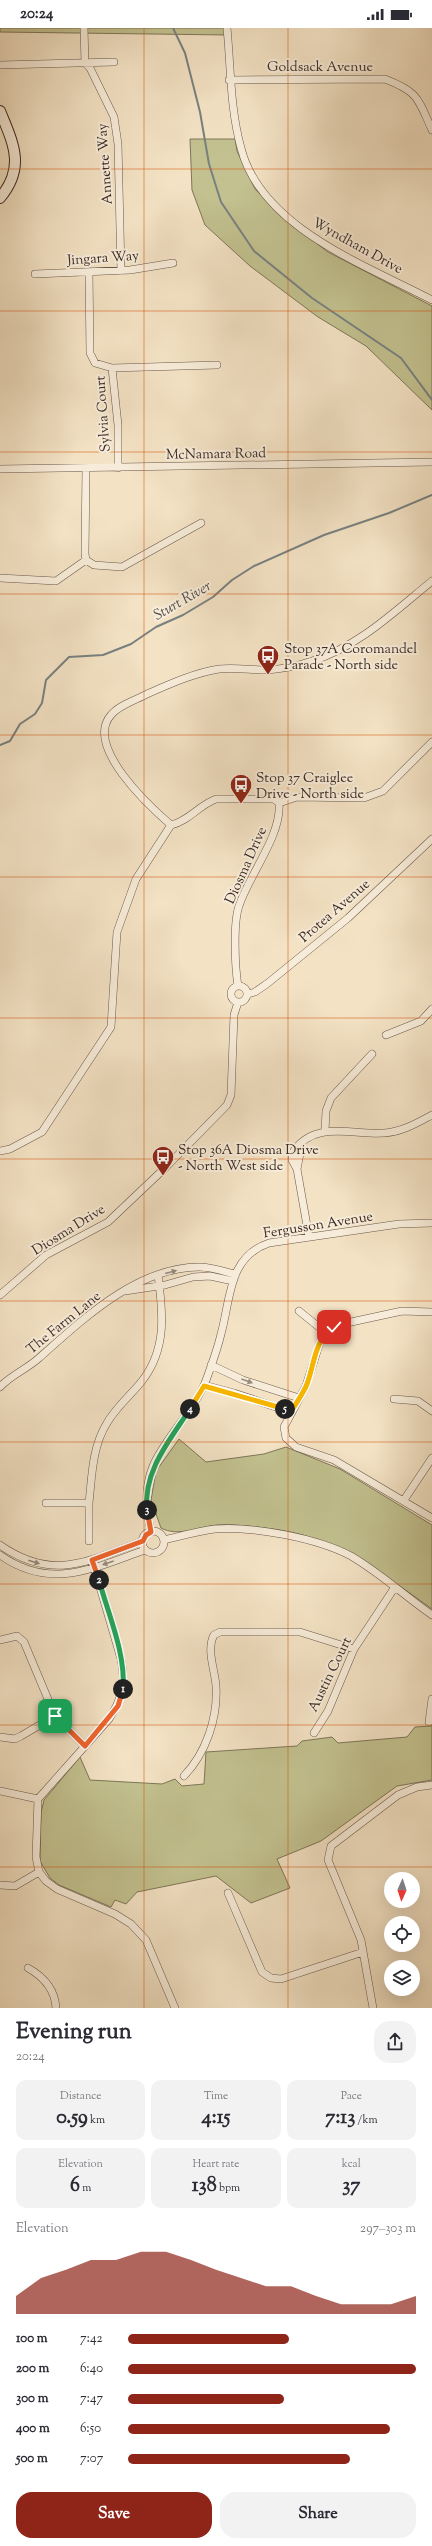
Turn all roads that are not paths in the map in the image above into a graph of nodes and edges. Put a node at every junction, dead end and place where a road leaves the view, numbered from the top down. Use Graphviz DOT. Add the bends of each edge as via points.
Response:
graph roads {
  1 [pos="84,28"];
  2 [pos="227,28"];
  3 [pos="85,62"];
  4 [pos="114,62"];
  5 [pos="0,65"];
  6 [pos="229,80"];
  7 [pos="0,111"];
  8 [pos="432,130"];
  9 [pos="0,198"];
  10 [pos="173,263"];
  11 [pos="121,270"];
  12 [pos="89,272"];
  13 [pos="34,274"];
  14 [pos="432,300"];
  15 [pos="217,365"];
  16 [pos="112,368"];
  17 [pos="432,462"];
  18 [pos="86,468"];
  19 [pos="118,468"];
  20 [pos="0,469"];
  21 [pos="201,523"];
  22 [pos="86,560"];
  23 [pos="0,578"];
  24 [pos="432,581"];
  25 [pos="432,742"];
  26 [pos="279,803"];
  27 [pos="171,825"];
  28 [pos="432,839"];
  29 [pos="238,986"];
  30 [pos="248,994"];
  31 [pos="238,1002"];
  32 [pos="432,1009"];
  33 [pos="386,1035"];
  34 [pos="372,1054"];
  35 [pos="432,1115"];
  36 [pos="325,1131"];
  37 [pos="0,1151"];
  38 [pos="432,1223"];
  39 [pos="309,1237"];
  40 [pos="158,1276"];
  41 [pos="233,1277"];
  42 [pos="160,1286"];
  43 [pos="123,1292"];
  44 [pos="0,1295"];
  45 [pos="299,1312"];
  46 [pos="432,1312"];
  47 [pos="326,1332"];
  48 [pos="211,1365"];
  49 [pos="204,1386"];
  50 [pos="0,1387"];
  51 [pos="299,1398"];
  52 [pos="394,1399"];
  53 [pos="432,1411"];
  54 [pos="291,1412"];
  55 [pos="432,1458"];
  56 [pos="404,1500"];
  57 [pos="46,1503"];
  58 [pos="89,1503"];
  59 [pos="432,1518"];
  60 [pos="151,1532"];
  61 [pos="164,1540"];
  62 [pos="89,1541"];
  63 [pos="143,1541"];
  64 [pos="0,1545"];
  65 [pos="145,1550"];
  66 [pos="0,1555"];
  67 [pos="92,1560"];
  68 [pos="95,1567"];
  69 [pos="396,1587"];
  70 [pos="432,1615"];
  71 [pos="0,1640"];
  72 [pos="354,1648"];
  73 [pos="432,1699"];
  74 [pos="55,1716"];
  75 [pos="429,1722"];
  76 [pos="314,1733"];
  77 [pos="0,1737"];
  78 [pos="85,1746"];
  79 [pos="184,1776"];
  80 [pos="432,1785"];
  81 [pos="0,1791"];
  82 [pos="38,1799"];
  83 [pos="39,1872"];
  84 [pos="0,1885"];
  85 [pos="228,1893"];
  86 [pos="362,1952"];
  87 [pos="28,1968"];
  88 [pos="56,2008"];
  89 [pos="175,2008"];
  90 [pos="373,2008"];
  1 -- 3 [label="street"];
  2 -- 6 [label="street, Wyndham Drive"];
  3 -- 4 [label="street"];
  3 -- 5 [label="street"];
  3 -- 11 [label="street, Annette Way" via="114,117 118,144"];
  6 -- 8 [label="street, Goldsack Avenue" via="385,79 406,87 417,98"];
  6 -- 14 [label="street, Wyndham Drive" via="241,150 263,192 287,218 312,238"];
  7 -- 9 [label="main road" via="16,150 14,173 7,190"];
  10 -- 11 [label="street, Jingara Way"];
  11 -- 12 [label="street, Jingara Way"];
  12 -- 13 [label="street, Jingara Way"];
  12 -- 16 [label="street" via="90,354 95,363"];
  15 -- 16 [label="street, Sylvia Court"];
  16 -- 19 [label="street, Sylvia Court" via="118,425"];
  17 -- 19 [label="street, McNamara Road"];
  18 -- 19 [label="street, McNamara Road"];
  18 -- 20 [label="street, McNamara Road"];
  18 -- 22 [label="street"];
  21 -- 22 [label="street" via="122,567 94,565"];
  22 -- 23 [label="street" via="56,581"];
  24 -- 27 [label="street" via="380,623 331,654 284,668 221,669 204,672 168,685 118,708 110,715 103,732 108,752 153,810"];
  25 -- 26 [label="street" via="383,791 374,796 296,797"];
  26 -- 27 [label="street" via="274,799 216,799 180,823"];
  26 -- 29 [label="street, Diosma Drive" via="277,824 238,910 235,970"];
  27 -- 37 [label="street" via="136,879 117,932 111,1026 42,1132 10,1149"];
  28 -- 30 [label="street, Protea Avenue" via="348,918 268,983"];
  29 -- 30 [label="street" via="246,988"];
  29 -- 31 [label="street" via="231,990 231,996"];
  30 -- 31 [label="street" via="246,999"];
  31 -- 44 [label="street, Diosma Drive" via="234,1015 232,1095 227,1105 108,1222 46,1255"];
  32 -- 33 [label="street" via="420,1021"];
  34 -- 36 [label="street" via="331,1098 326,1111"];
  35 -- 36 [label="street" via="405,1129 384,1133"];
  36 -- 39 [label="street" via="302,1141 293,1152 292,1160 297,1169"];
  38 -- 39 [label="street, Fergusson Avenue" via="399,1224"];
  39 -- 41 [label="street, Fergusson Avenue" via="259,1247 241,1262"];
  40 -- 41 [label="street, The Farm Lane, one-way" via="189,1267 200,1267"];
  40 -- 42 [label="street"];
  40 -- 43 [label="street, The Farm Lane" via="140,1280"];
  41 -- 42 [label="street, The Farm Lane" via="205,1276"];
  41 -- 48 [label="street, Fergusson Avenue" via="222,1333"];
  42 -- 43 [label="street, The Farm Lane"];
  42 -- 58 [label="street" via="163,1317 158,1352 142,1381 107,1423 94,1456"];
  43 -- 50 [label="street, The Farm Lane" via="86,1316 36,1360"];
  45 -- 47 [label="street"];
  46 -- 47 [label="street" via="402,1311 342,1324"];
  47 -- 51 [label="street"];
  48 -- 49 [label="street, Fergusson Avenue"];
  48 -- 51 [label="street, one-way" via="243,1380"];
  49 -- 54 [label="street"];
  49 -- 60 [label="street, Fergusson Avenue" via="153,1466 146,1498"];
  51 -- 54 [label="street"];
  52 -- 53 [label="street" via="418,1401"];
  54 -- 56 [label="street" via="284,1427 286,1438 291,1444 334,1460"];
  55 -- 56 [label="street"];
  56 -- 59 [label="street"];
  57 -- 58 [label="street"];
  58 -- 62 [label="street"];
  60 -- 61 [label="street" via="158,1532"];
  60 -- 63 [label="street"];
  61 -- 65 [label="street" via="163,1547 158,1552 151,1553"];
  61 -- 69 [label="street" via="230,1529 306,1539 350,1556"];
  63 -- 65 [label="street"];
  63 -- 67 [label="street"];
  64 -- 67 [label="street, one-way" via="14,1555 41,1564 66,1565"];
  65 -- 68 [label="street, one-way"];
  66 -- 68 [label="street" via="13,1564 38,1574 59,1575"];
  67 -- 68 [label="street"];
  68 -- 78 [label="street" via="124,1675 123,1691 118,1706"];
  69 -- 70 [label="street"];
  69 -- 72 [label="street, Austin Court"];
  71 -- 74 [label="street" via="17,1636 24,1642"];
  72 -- 76 [label="street, Austin Court" via="328,1711"];
  72 -- 79 [label="street" via="300,1632 220,1632 214,1635 210,1646 216,1686 213,1723 197,1760"];
  73 -- 75 [label="street"];
  74 -- 77 [label="street" via="15,1739"];
  74 -- 78 [label="street"];
  78 -- 82 [label="street"];
  80 -- 86 [label="street" via="417,1787 398,1795 337,1840 328,1852 328,1860 361,1940"];
  81 -- 82 [label="street"];
  82 -- 83 [label="street" via="36,1857"];
  83 -- 84 [label="street" via="15,1886"];
  83 -- 89 [label="street" via="57,1889 115,1914 131,1924 146,1940"];
  85 -- 86 [label="street" via="262,1972 271,1978 281,1979"];
  86 -- 90 [label="street"];
  87 -- 88 [label="street" via="47,1982 54,1993"];
}
